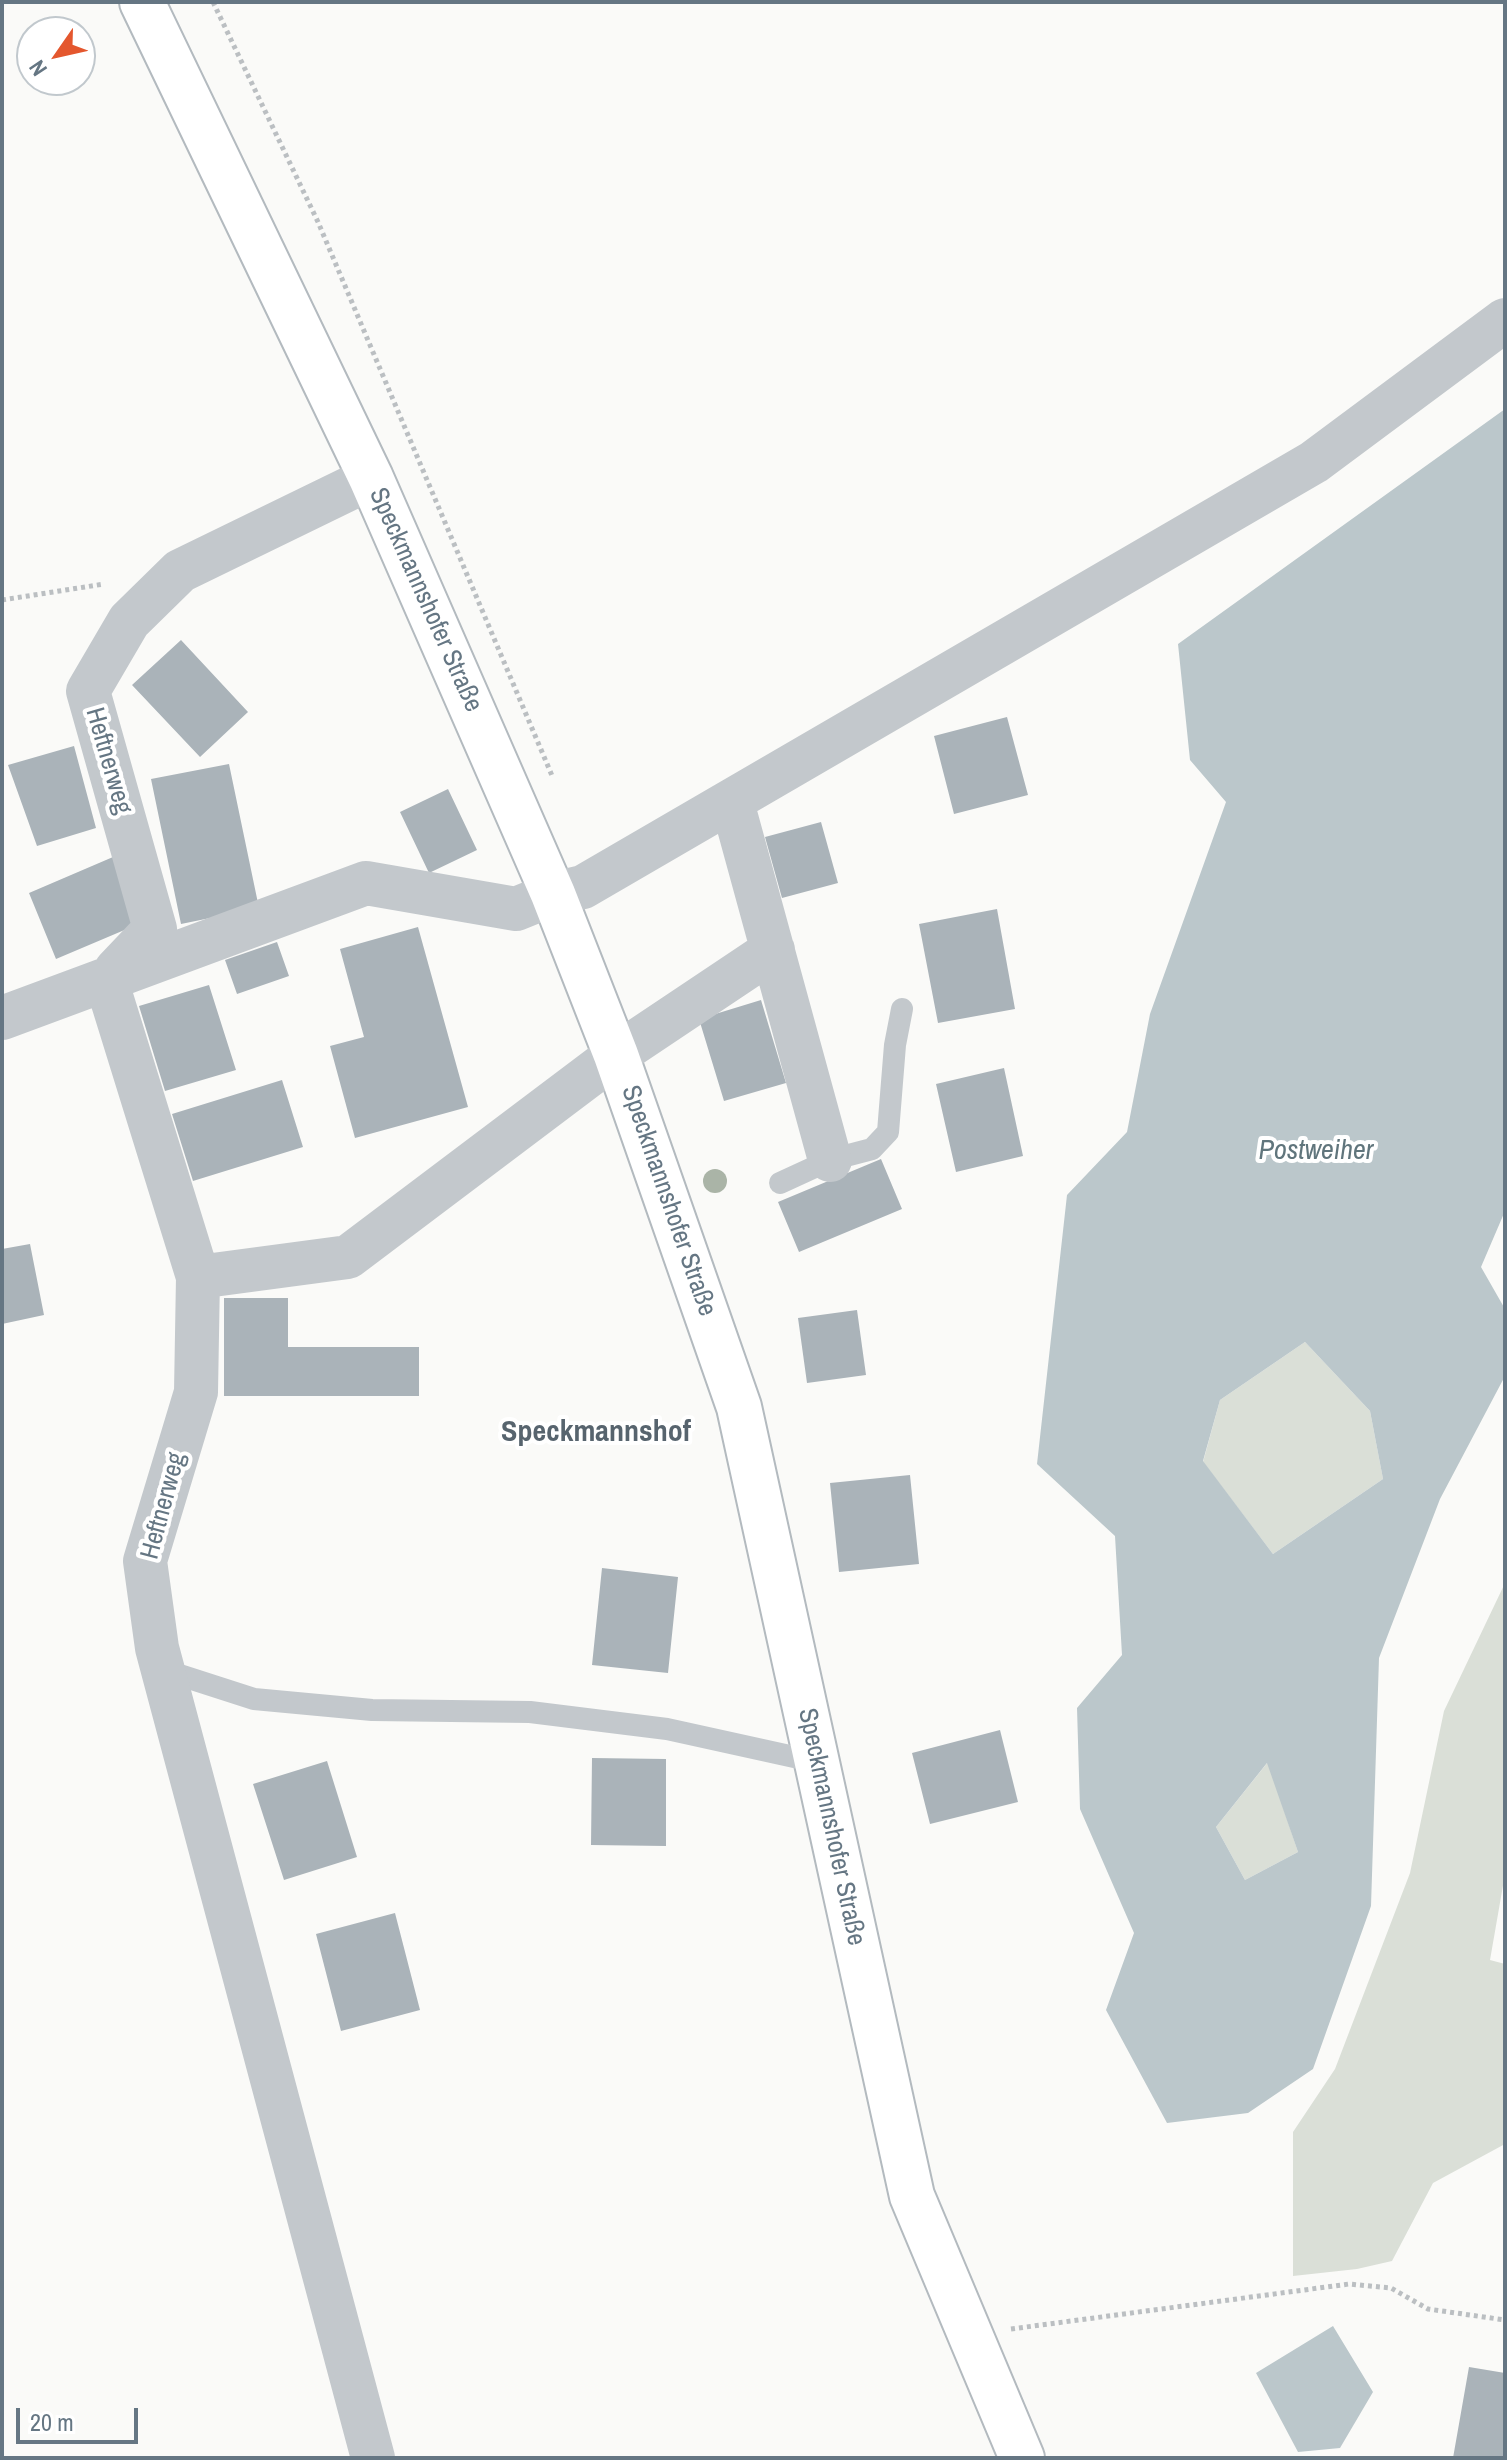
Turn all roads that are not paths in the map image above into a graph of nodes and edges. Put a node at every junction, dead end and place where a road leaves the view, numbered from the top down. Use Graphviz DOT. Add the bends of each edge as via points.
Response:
graph roads {
  1 [pos="142,2"];
  2 [pos="1505,320"];
  3 [pos="371,478"];
  4 [pos="732,802"];
  5 [pos="553,894"];
  6 [pos="773,950"];
  7 [pos="106,980"];
  8 [pos="902,1009"];
  9 [pos="2,1018"];
  10 [pos="616,1055"];
  11 [pos="830,1160"];
  12 [pos="780,1183"];
  13 [pos="198,1277"];
  14 [pos="164,1670"];
  15 [pos="817,1762"];
  16 [pos="373,2458"];
  17 [pos="1022,2458"];
  1 -- 3 [label="street, Speckmannshofer Straße"];
  2 -- 4 [label="street, Heftnerweg" via="1314,462"];
  3 -- 5 [label="street, Speckmannshofer Straße"];
  3 -- 7 [label="street, Heftnerweg" via="180,571 129,621 88,691 155,929"];
  4 -- 5 [label="street, Heftnerweg" via="583,887"];
  4 -- 6 [label="street"];
  5 -- 7 [label="street, Heftnerweg" via="516,909 366,883"];
  5 -- 10 [label="street, Speckmannshofer Straße"];
  6 -- 10 [label="street"];
  6 -- 11 [label="street"];
  7 -- 9 [label="street, Heftnerweg"];
  7 -- 13 [label="street, Heftnerweg"];
  8 -- 11 [label="lane" via="888,1132 872,1149"];
  10 -- 13 [label="street" via="348,1257"];
  10 -- 15 [label="street, Speckmannshofer Straße" via="739,1407"];
  11 -- 12 [label="lane"];
  13 -- 14 [label="street, Heftnerweg" via="196,1392 145,1561"];
  14 -- 15 [label="lane" via="254,1699 372,1710 530,1712 667,1729"];
  14 -- 16 [label="street, Heftnerweg"];
  15 -- 17 [label="street, Speckmannshofer Straße" via="912,2196"];
}
